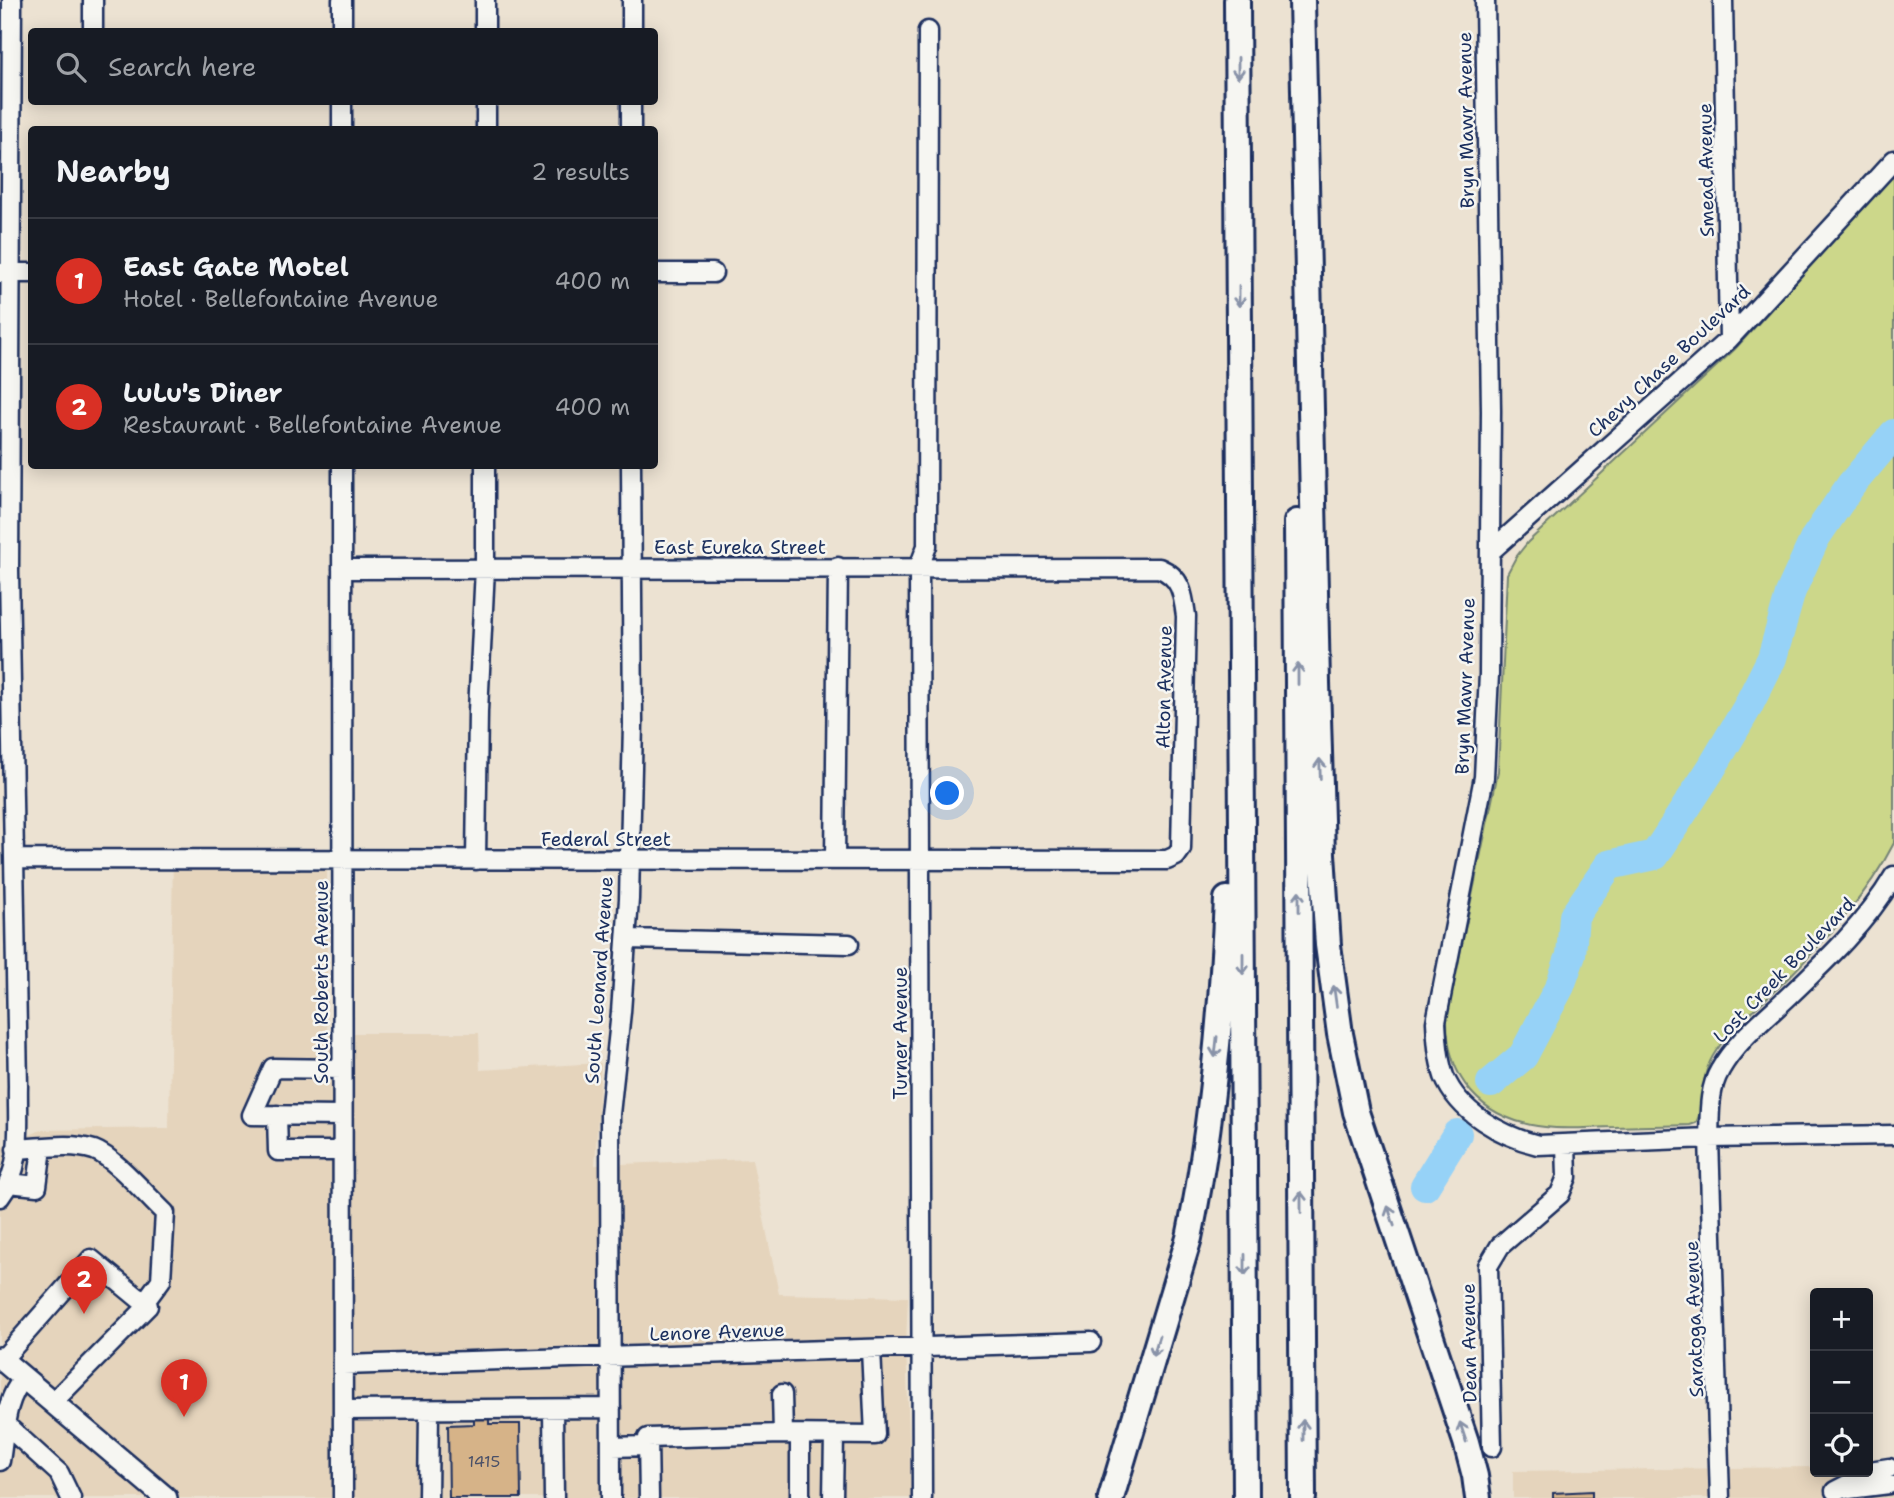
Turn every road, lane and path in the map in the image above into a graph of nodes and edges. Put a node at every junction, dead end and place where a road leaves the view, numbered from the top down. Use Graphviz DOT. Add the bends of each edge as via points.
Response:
graph roads {
  1 [pos="12,0"];
  2 [pos="93,0"];
  3 [pos="342,0"];
  4 [pos="485,0"];
  5 [pos="632,0"];
  6 [pos="1237,0"];
  7 [pos="1294,0"];
  8 [pos="1302,0"];
  9 [pos="1485,0"];
  10 [pos="1723,0"];
  11 [pos="93,28"];
  12 [pos="342,28"];
  13 [pos="485,28"];
  14 [pos="632,28"];
  15 [pos="928,31"];
  16 [pos="342,105"];
  17 [pos="486,105"];
  18 [pos="631,105"];
  19 [pos="342,126"];
  20 [pos="486,126"];
  21 [pos="631,126"];
  22 [pos="1894,160"];
  23 [pos="5,273"];
  24 [pos="28,273"];
  25 [pos="658,273"];
  26 [pos="713,273"];
  27 [pos="1729,339"];
  28 [pos="1240,467"];
  29 [pos="342,469"];
  30 [pos="485,469"];
  31 [pos="631,469"];
  32 [pos="1491,551"];
  33 [pos="1138,566"];
  34 [pos="838,567"];
  35 [pos="919,567"];
  36 [pos="485,568"];
  37 [pos="633,568"];
  38 [pos="342,569"];
  39 [pos="5,570"];
  40 [pos="1183,839"];
  41 [pos="16,859"];
  42 [pos="342,860"];
  43 [pos="476,860"];
  44 [pos="629,860"];
  45 [pos="835,860"];
  46 [pos="920,860"];
  47 [pos="1894,876"];
  48 [pos="627,939"];
  49 [pos="849,944"];
  50 [pos="342,1069"];
  51 [pos="277,1115"];
  52 [pos="342,1116"];
  53 [pos="1894,1135"];
  54 [pos="1709,1138"];
  55 [pos="1566,1144"];
  56 [pos="42,1147"];
  57 [pos="16,1149"];
  58 [pos="342,1152"];
  59 [pos="4,1190"];
  60 [pos="144,1303"];
  61 [pos="1091,1342"];
  62 [pos="921,1347"];
  63 [pos="871,1349"];
  64 [pos="609,1357"];
  65 [pos="1,1359"];
  66 [pos="343,1365"];
  67 [pos="24,1378"];
  68 [pos="782,1394"];
  69 [pos="53,1402"];
  70 [pos="611,1408"];
  71 [pos="554,1409"];
  72 [pos="343,1410"];
  73 [pos="429,1410"];
  74 [pos="6,1425"];
  75 [pos="792,1434"];
  76 [pos="834,1435"];
  77 [pos="648,1446"];
  78 [pos="611,1447"];
  79 [pos="1492,1447"];
  80 [pos="0,1461"];
  81 [pos="1886,1484"];
  82 [pos="71,1498"];
  83 [pos="166,1498"];
  84 [pos="343,1498"];
  85 [pos="428,1498"];
  86 [pos="554,1498"];
  87 [pos="611,1498"];
  88 [pos="649,1498"];
  89 [pos="800,1498"];
  90 [pos="833,1498"];
  91 [pos="922,1498"];
  92 [pos="1111,1498"];
  93 [pos="1246,1498"];
  94 [pos="1303,1498"];
  95 [pos="1478,1498"];
  96 [pos="1720,1498"];
  1 -- 23 [label="street"];
  2 -- 11 [label="street"];
  3 -- 12 [label="street"];
  4 -- 13 [label="street"];
  5 -- 14 [label="street"];
  6 -- 28 [label="highway, one-way"];
  94 -- 7 [label="highway, one-way"];
  95 -- 8 [label="highway, one-way" via="1466,1442 1356,1112 1330,956 1322,854"];
  9 -- 32 [label="street, Bryn Mawr Avenue"];
  10 -- 27 [label="street, Smead Avenue"];
  15 -- 35 [label="street, Turner Avenue" via="928,546"];
  16 -- 19 [label="street"];
  17 -- 20 [label="street"];
  18 -- 21 [label="street"];
  22 -- 27 [label="street, Chevy Chase Boulevard"];
  23 -- 24 [label="street"];
  23 -- 39 [label="street"];
  25 -- 26 [label="street"];
  27 -- 32 [label="street, Chevy Chase Boulevard"];
  28 -- 92 [label="highway, one-way" via="1234,476 1227,546 1226,929 1205,1145 1189,1238"];
  28 -- 93 [label="highway, one-way"];
  29 -- 38 [label="street, South Roberts Avenue"];
  30 -- 36 [label="street"];
  31 -- 37 [label="street, South Leonard Avenue"];
  32 -- 55 [label="street, Bryn Mawr Avenue" via="1483,777 1439,1001 1437,1050 1445,1078 1462,1102 1486,1123 1538,1145"];
  33 -- 35 [label="street, East Eureka Street"];
  33 -- 40 [label="street, Alton Avenue" via="1168,572 1177,579 1184,596"];
  34 -- 35 [label="street, East Eureka Street"];
  34 -- 37 [label="street, East Eureka Street"];
  34 -- 45 [label="street"];
  35 -- 46 [label="street, Turner Avenue"];
  36 -- 37 [label="street, East Eureka Street"];
  36 -- 38 [label="street, East Eureka Street"];
  36 -- 43 [label="street"];
  37 -- 44 [label="street, South Leonard Avenue"];
  38 -- 42 [label="street, South Roberts Avenue"];
  39 -- 41 [label="street"];
  40 -- 46 [label="street, Federal Street" via="1176,856 1167,860"];
  41 -- 42 [label="street, Federal Street"];
  41 -- 57 [label="street"];
  42 -- 43 [label="street, Federal Street"];
  42 -- 50 [label="street, South Roberts Avenue"];
  43 -- 44 [label="street, Federal Street"];
  44 -- 45 [label="street, Federal Street"];
  44 -- 48 [label="street, South Leonard Avenue"];
  45 -- 46 [label="street, Federal Street"];
  46 -- 62 [label="street, Turner Avenue"];
  47 -- 54 [label="street, Lost Creek Boulevard" via="1880,900 1823,964 1740,1042 1718,1072 1710,1099"];
  48 -- 49 [label="street"];
  48 -- 64 [label="street, South Leonard Avenue" via="610,1114"];
  50 -- 51 [label="street" via="273,1068 252,1115"];
  50 -- 52 [label="street, South Roberts Avenue"];
  51 -- 52 [label="street"];
  51 -- 58 [label="street" via="278,1151"];
  52 -- 58 [label="street, South Roberts Avenue"];
  53 -- 54 [label="street, Bryn Mawr Avenue"];
  54 -- 55 [label="street, Bryn Mawr Avenue"];
  54 -- 96 [label="street, Saratoga Avenue"];
  55 -- 79 [label="street, Dean Avenue" via="1567,1177 1560,1194 1500,1246 1488,1266"];
  56 -- 57 [label="street"];
  56 -- 59 [label="street" via="37,1186"];
  56 -- 60 [label="street" via="70,1146 107,1157 165,1213 160,1280"];
  57 -- 59 [label="street" via="14,1171"];
  58 -- 66 [label="street, South Roberts Avenue"];
  60 -- 65 [label="street" via="92,1259"];
  60 -- 69 [label="street" via="148,1306"];
  61 -- 62 [label="street, Lenore Avenue"];
  62 -- 63 [label="street, Lenore Avenue"];
  62 -- 91 [label="street, Turner Avenue"];
  63 -- 64 [label="street, Lenore Avenue"];
  63 -- 76 [label="street" via="875,1435"];
  64 -- 66 [label="street, Lenore Avenue"];
  64 -- 70 [label="street, South Leonard Avenue"];
  65 -- 67 [label="main road"];
  66 -- 72 [label="street, South Roberts Avenue"];
  67 -- 69 [label="main road"];
  67 -- 74 [label="street" via="9,1401"];
  68 -- 75 [label="street"];
  69 -- 83 [label="main road"];
  70 -- 71 [label="street"];
  70 -- 78 [label="street, South Leonard Avenue"];
  71 -- 73 [label="street"];
  71 -- 86 [label="street"];
  72 -- 73 [label="street"];
  72 -- 84 [label="street, South Roberts Avenue"];
  73 -- 85 [label="street"];
  74 -- 80 [label="street"];
  74 -- 82 [label="street" via="59,1472"];
  75 -- 76 [label="street"];
  75 -- 77 [label="street" via="648,1438"];
  75 -- 89 [label="street"];
  76 -- 90 [label="street"];
  77 -- 78 [label="street"];
  77 -- 88 [label="street"];
  78 -- 87 [label="street, South Leonard Avenue"];
  81 -- 81 [label="street" via="1835,1491 1877,1478"];
}
